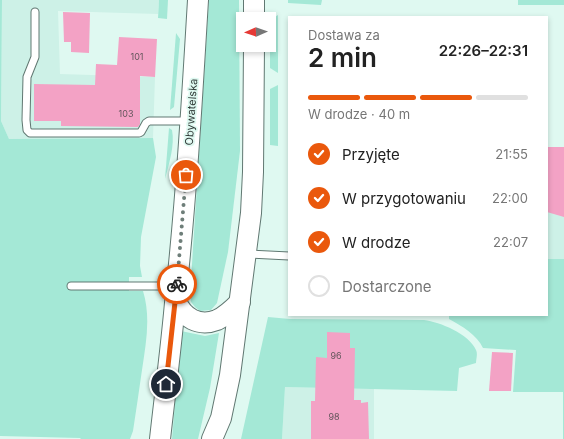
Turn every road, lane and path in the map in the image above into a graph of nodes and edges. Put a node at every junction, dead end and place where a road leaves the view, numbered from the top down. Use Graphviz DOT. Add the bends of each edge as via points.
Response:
graph roads {
  1 [pos="198,0"];
  2 [pos="254,0"];
  3 [pos="35,12"];
  4 [pos="254,12"];
  5 [pos="254,52"];
  6 [pos="190,120"];
  7 [pos="246,254"];
  8 [pos="288,256"];
  9 [pos="71,286"];
  10 [pos="176,294"];
  11 [pos="240,302"];
  12 [pos="160,439"];
  13 [pos="212,439"];
  1 -- 6 [label="main road, Obywatelska"];
  2 -- 4 [label="main road"];
  3 -- 6 [label="lane" via="35,57 26,81 26,120 30,133 138,133 149,121"];
  5 -- 7 [label="main road" via="253,172"];
  6 -- 10 [label="main road, Obywatelska"];
  7 -- 8 [label="lane"];
  7 -- 11 [label="main road"];
  9 -- 10 [label="lane"];
  10 -- 11 [label="main road" via="179,309 186,316 205,322 223,316"];
  10 -- 12 [label="main road, Obywatelska"];
  11 -- 13 [label="main road" via="230,375 221,418"];
}
